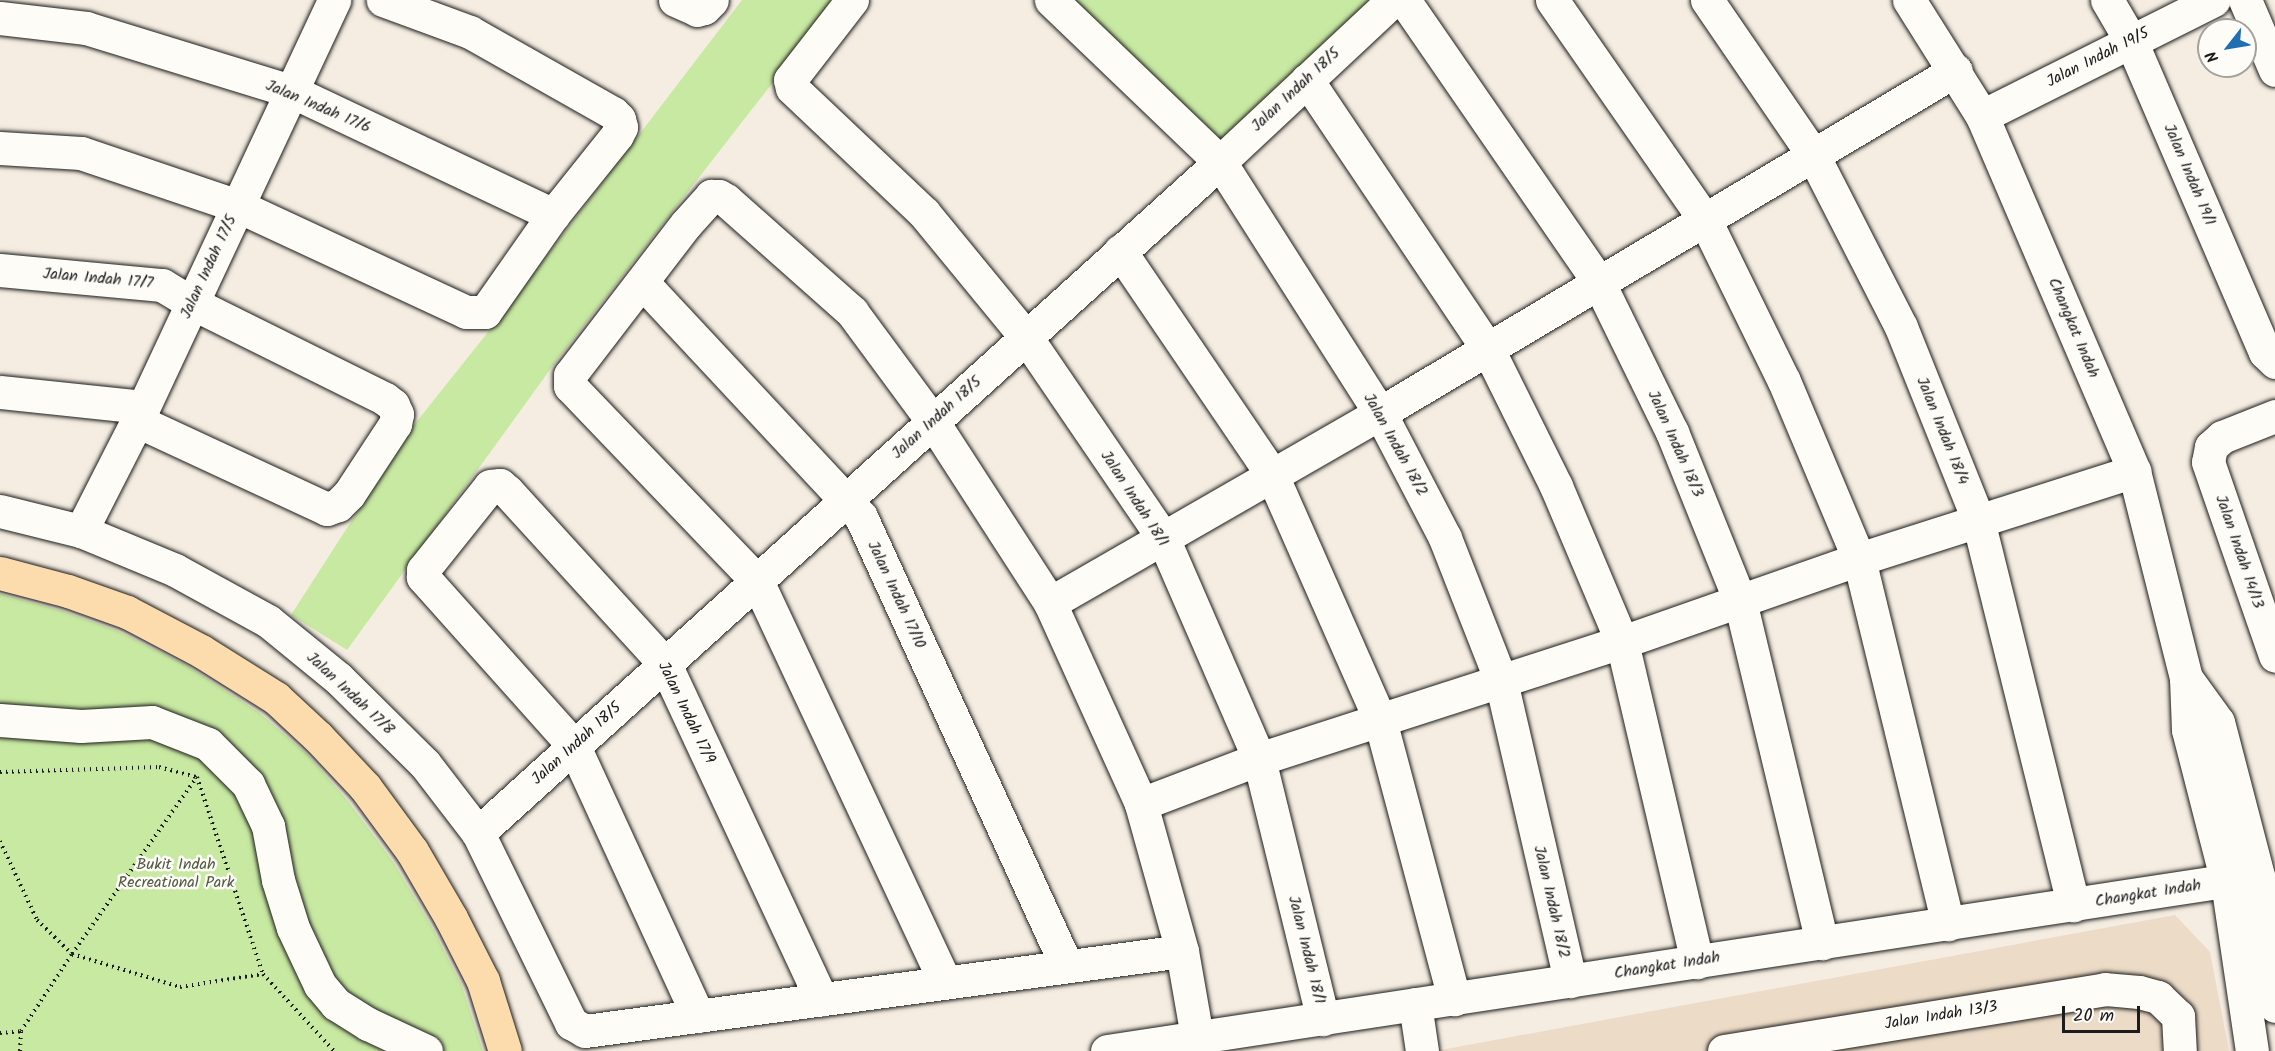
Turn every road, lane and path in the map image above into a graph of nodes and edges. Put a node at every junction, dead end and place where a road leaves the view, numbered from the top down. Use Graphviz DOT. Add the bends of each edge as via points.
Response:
graph roads {
  1 [pos="334,0"];
  2 [pos="383,0"];
  3 [pos="852,0"];
  4 [pos="1051,0"];
  5 [pos="1393,0"];
  6 [pos="1404,0"];
  7 [pos="1552,0"];
  8 [pos="1707,0"];
  9 [pos="1909,0"];
  10 [pos="2107,0"];
  11 [pos="2214,0"];
  12 [pos="2245,0"];
  13 [pos="0,18"];
  14 [pos="2132,41"];
  15 [pos="1956,70"];
  16 [pos="2275,70"];
  17 [pos="1307,80"];
  18 [pos="291,91"];
  19 [pos="1982,116"];
  20 [pos="0,148"];
  21 [pos="1813,155"];
  22 [pos="1220,162"];
  23 [pos="238,206"];
  24 [pos="553,215"];
  25 [pos="1705,220"];
  26 [pos="1120,251"];
  27 [pos="0,270"];
  28 [pos="642,282"];
  29 [pos="1599,283"];
  30 [pos="192,303"];
  31 [pos="1026,337"];
  32 [pos="1488,349"];
  33 [pos="2270,357"];
  34 [pos="0,392"];
  35 [pos="1380,413"];
  36 [pos="140,414"];
  37 [pos="2275,416"];
  38 [pos="933,422"];
  39 [pos="2134,471"];
  40 [pos="1272,475"];
  41 [pos="844,502"];
  42 [pos="0,511"];
  43 [pos="1978,520"];
  44 [pos="81,531"];
  45 [pos="1163,538"];
  46 [pos="1859,559"];
  47 [pos="0,573"];
  48 [pos="757,581"];
  49 [pos="1740,602"];
  50 [pos="1050,603"];
  51 [pos="1622,642"];
  52 [pos="2275,656"];
  53 [pos="665,664"];
  54 [pos="1501,681"];
  55 [pos="0,720"];
  56 [pos="1380,720"];
  57 [pos="574,746"];
  58 [pos="1259,759"];
  59 [pos="0,772"];
  60 [pos="197,777"];
  61 [pos="1141,804"];
  62 [pos="478,833"];
  63 [pos="0,841"];
  64 [pos="2242,879"];
  65 [pos="2073,905"];
  66 [pos="1948,924"];
  67 [pos="1822,943"];
  68 [pos="1182,951"];
  69 [pos="72,954"];
  70 [pos="1698,962"];
  71 [pos="1066,965"];
  72 [pos="263,974"];
  73 [pos="1570,981"];
  74 [pos="945,982"];
  75 [pos="821,999"];
  76 [pos="1454,999"];
  77 [pos="1415,1004"];
  78 [pos="2275,1006"];
  79 [pos="698,1016"];
  80 [pos="1323,1019"];
  81 [pos="21,1031"];
  82 [pos="0,1033"];
  83 [pos="1197,1037"];
  84 [pos="1802,1045"];
  85 [pos="20,1051"];
  86 [pos="334,1051"];
  87 [pos="426,1051"];
  88 [pos="504,1051"];
  89 [pos="1107,1051"];
  90 [pos="1422,1051"];
  91 [pos="1724,1051"];
  92 [pos="2180,1051"];
  93 [pos="2252,1051"];
  1 -- 18 [label="street, Jalan Indah 17/5"];
  2 -- 24 [label="street" via="470,32 618,119 621,127 617,135"];
  3 -- 31 [label="street, Jalan Indah 18/1" via="790,80 797,95 924,213"];
  4 -- 22 [label="street, Jalan Indah 18/2"];
  5 -- 17 [label="street, Jalan Indah 18/5"];
  6 -- 29 [label="street, Jalan Indah 18/3"];
  7 -- 25 [label="street"];
  8 -- 21 [label="street, Jalan Indah 18/4"];
  9 -- 15 [label="street, Changkat Indah"];
  10 -- 14 [label="street, Jalan Indah 19/1"];
  11 -- 14 [label="street, Jalan Indah 19/5"];
  12 -- 16 [label="street"];
  13 -- 18 [label="street, Jalan Indah 17/6" via="86,28"];
  14 -- 19 [label="street, Jalan Indah 19/5"];
  14 -- 33 [label="street, Jalan Indah 19/1"];
  15 -- 19 [label="street, Changkat Indah"];
  15 -- 21 [label="street"];
  17 -- 22 [label="street, Jalan Indah 18/5"];
  17 -- 32 [label="street"];
  18 -- 23 [label="street, Jalan Indah 17/5"];
  18 -- 24 [label="street, Jalan Indah 17/6"];
  19 -- 39 [label="street, Changkat Indah"];
  20 -- 23 [label="street" via="81,153"];
  21 -- 25 [label="street"];
  21 -- 43 [label="street, Jalan Indah 18/4" via="1901,327"];
  22 -- 26 [label="street, Jalan Indah 18/5"];
  22 -- 35 [label="street, Jalan Indah 18/2"];
  23 -- 24 [label="street" via="476,314 485,312"];
  23 -- 30 [label="street, Jalan Indah 17/5"];
  25 -- 29 [label="street"];
  25 -- 46 [label="street" via="1784,381"];
  26 -- 31 [label="street, Jalan Indah 18/5"];
  26 -- 40 [label="street"];
  27 -- 30 [label="street, Jalan Indah 17/7" via="155,283"];
  28 -- 38 [label="street" via="704,201 719,196 852,312"];
  28 -- 41 [label="street, Jalan Indah 17/10"];
  28 -- 48 [label="street" via="570,375 570,386"];
  29 -- 32 [label="street"];
  29 -- 49 [label="street, Jalan Indah 18/3" via="1672,432"];
  30 -- 36 [label="street, Jalan Indah 17/5"];
  30 -- 36 [label="street, Jalan Indah 17/7" via="393,405 398,414 395,424 349,494 327,509"];
  31 -- 38 [label="street, Jalan Indah 18/5"];
  31 -- 45 [label="street, Jalan Indah 18/1"];
  32 -- 35 [label="street"];
  32 -- 51 [label="street" via="1556,486"];
  34 -- 36 [label="street"];
  35 -- 40 [label="street"];
  35 -- 54 [label="street, Jalan Indah 18/2" via="1445,538"];
  36 -- 44 [label="street, Jalan Indah 17/5"];
  37 -- 52 [label="street, Jalan Indah 14/13" via="2222,437 2211,447 2208,462"];
  38 -- 41 [label="street, Jalan Indah 18/5"];
  38 -- 50 [label="street"];
  39 -- 43 [label="street"];
  39 -- 64 [label="street, Changkat Indah" via="2186,678 2188,730"];
  40 -- 45 [label="street"];
  40 -- 56 [label="street"];
  41 -- 48 [label="street, Jalan Indah 18/5"];
  41 -- 71 [label="street, Jalan Indah 17/10" via="861,517"];
  42 -- 44 [label="street, Jalan Indah 17/8"];
  43 -- 46 [label="street"];
  43 -- 65 [label="street, Jalan Indah 18/4"];
  44 -- 62 [label="street, Jalan Indah 17/8" via="175,570 268,621 338,678 425,764"];
  45 -- 50 [label="street"];
  45 -- 58 [label="street, Jalan Indah 18/1"];
  46 -- 49 [label="street"];
  46 -- 66 [label="street"];
  47 -- 88 [label="main road" via="69,591 127,612 201,651 276,698 364,787 412,851 483,981"];
  48 -- 53 [label="street, Jalan Indah 18/5"];
  48 -- 74 [label="street"];
  49 -- 51 [label="street"];
  49 -- 67 [label="street, Jalan Indah 18/3"];
  50 -- 61 [label="street"];
  51 -- 54 [label="street"];
  51 -- 70 [label="street"];
  53 -- 57 [label="street, Jalan Indah 18/5"];
  53 -- 57 [label="street, Jalan Indah 17/9" via="507,490 500,485 490,486 423,570 423,577"];
  53 -- 75 [label="street, Jalan Indah 17/9"];
  54 -- 56 [label="street"];
  54 -- 73 [label="street, Jalan Indah 18/2"];
  55 -- 87 [label="street" via="81,726 152,722 208,744 248,784 268,826 278,880 293,928 320,985 336,1004 368,1024"];
  56 -- 58 [label="street"];
  56 -- 76 [label="street"];
  57 -- 62 [label="street, Jalan Indah 18/5"];
  57 -- 79 [label="street"];
  58 -- 61 [label="street"];
  58 -- 80 [label="street, Jalan Indah 18/1"];
  59 -- 60 [label="path" via="159,767"];
  60 -- 69 [label="path"];
  60 -- 72 [label="path"];
  61 -- 68 [label="street"];
  62 -- 79 [label="street, Jalan Indah 17/8" via="571,1023 585,1031"];
  63 -- 69 [label="path" via="37,920"];
  64 -- 65 [label="street, Changkat Indah"];
  64 -- 78 [label="street, Changkat Indah"];
  64 -- 93 [label="street, Changkat Indah"];
  65 -- 66 [label="street, Changkat Indah"];
  66 -- 67 [label="street, Changkat Indah"];
  67 -- 70 [label="street, Changkat Indah"];
  68 -- 71 [label="street"];
  68 -- 83 [label="street"];
  69 -- 72 [label="path" via="180,987"];
  69 -- 81 [label="path"];
  70 -- 73 [label="street, Changkat Indah"];
  71 -- 74 [label="street"];
  72 -- 86 [label="path"];
  73 -- 76 [label="street, Changkat Indah"];
  74 -- 75 [label="street"];
  75 -- 79 [label="street"];
  76 -- 77 [label="street, Changkat Indah"];
  77 -- 80 [label="street, Changkat Indah"];
  77 -- 90 [label="street"];
  80 -- 83 [label="street, Changkat Indah"];
  81 -- 82 [label="path"];
  81 -- 85 [label="path"];
  83 -- 89 [label="street, Changkat Indah"];
  84 -- 91 [label="street, Jalan Indah 13/3"];
  84 -- 92 [label="street, Jalan Indah 13/3" via="2105,989 2158,998 2178,1016"];
}
